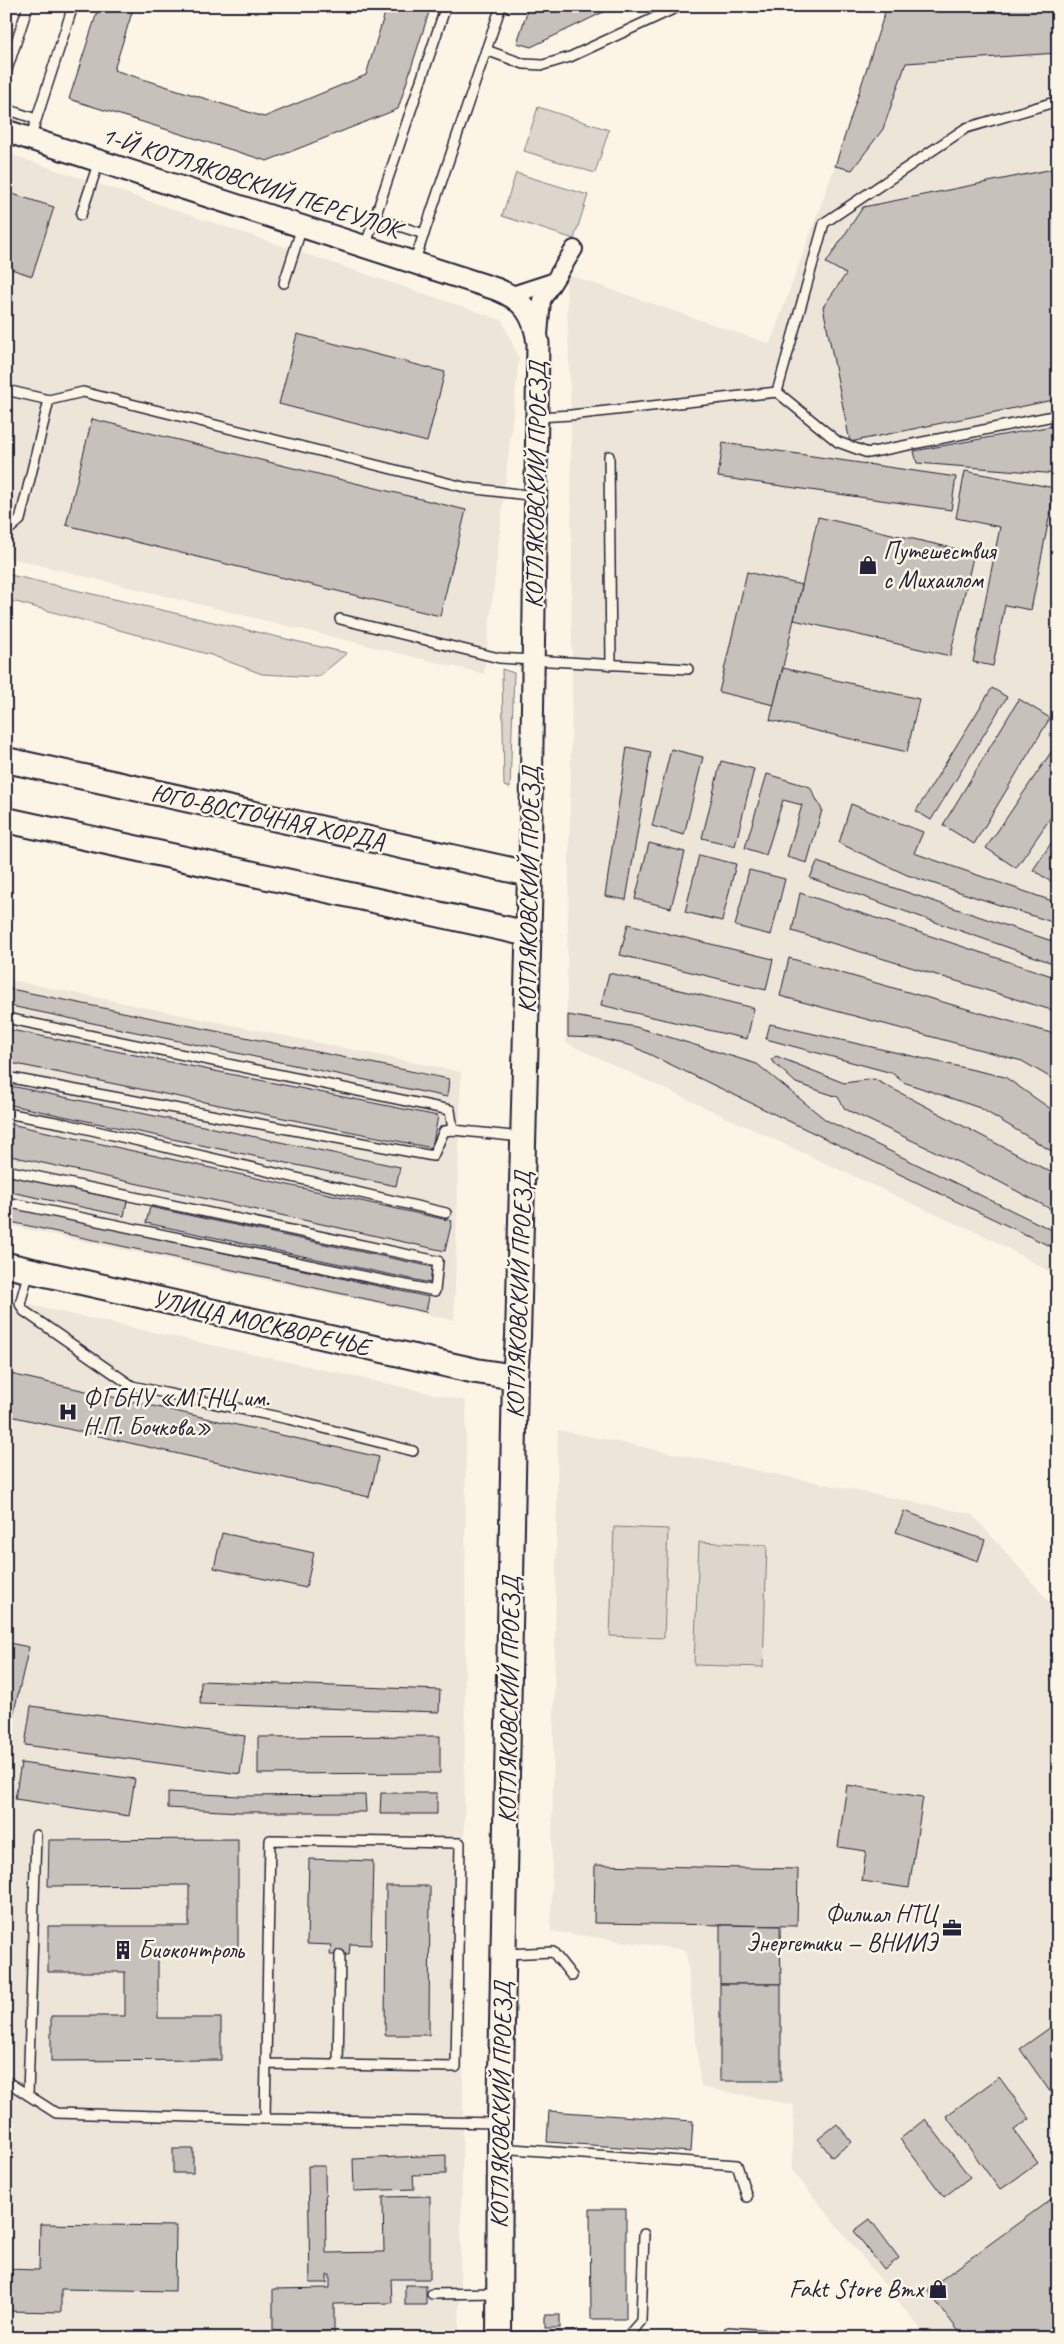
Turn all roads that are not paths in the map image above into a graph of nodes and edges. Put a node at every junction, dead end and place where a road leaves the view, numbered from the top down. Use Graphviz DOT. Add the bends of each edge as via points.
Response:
graph roads {
  1 [pos="28,6"];
  2 [pos="73,6"];
  3 [pos="446,6"];
  4 [pos="501,6"];
  5 [pos="680,6"];
  6 [pos="486,50"];
  7 [pos="6,73"];
  8 [pos="1058,101"];
  9 [pos="6,109"];
  10 [pos="36,119"];
  11 [pos="6,131"];
  12 [pos="30,139"];
  13 [pos="99,161"];
  14 [pos="81,215"];
  15 [pos="374,218"];
  16 [pos="302,227"];
  17 [pos="424,234"];
  18 [pos="364,247"];
  19 [pos="574,249"];
  20 [pos="414,263"];
  21 [pos="552,282"];
  22 [pos="284,283"];
  23 [pos="480,284"];
  24 [pos="512,295"];
  25 [pos="538,343"];
  26 [pos="6,390"];
  27 [pos="778,392"];
  28 [pos="49,400"];
  29 [pos="1058,415"];
  30 [pos="538,417"];
  31 [pos="609,456"];
  32 [pos="536,496"];
  33 [pos="6,532"];
  34 [pos="340,619"];
  35 [pos="532,661"];
  36 [pos="611,665"];
  37 [pos="688,669"];
  38 [pos="6,760"];
  39 [pos="6,820"];
  40 [pos="530,874"];
  41 [pos="529,934"];
  42 [pos="6,1018"];
  43 [pos="6,1077"];
  44 [pos="6,1113"];
  45 [pos="453,1130"];
  46 [pos="523,1137"];
  47 [pos="6,1170"];
  48 [pos="6,1202"];
  49 [pos="446,1213"];
  50 [pos="6,1265"];
  51 [pos="29,1271"];
  52 [pos="515,1377"];
  53 [pos="413,1450"];
  54 [pos="36,1835"];
  55 [pos="504,1954"];
  56 [pos="340,1955"];
  57 [pos="572,1976"];
  58 [pos="266,2064"];
  59 [pos="338,2065"];
  60 [pos="6,2080"];
  61 [pos="28,2095"];
  62 [pos="265,2119"];
  63 [pos="500,2123"];
  64 [pos="500,2148"];
  65 [pos="747,2197"];
  66 [pos="644,2234"];
  67 [pos="498,2293"];
  68 [pos="432,2294"];
  69 [pos="499,2337"];
  70 [pos="725,2338"];
  71 [pos="782,2338"];
  1 -- 7 [label="lane"];
  2 -- 10 [label="lane"];
  3 -- 15 [label="lane"];
  4 -- 6 [label="lane"];
  5 -- 6 [label="lane" via="570,57 543,65 524,64"];
  6 -- 17 [label="lane"];
  8 -- 27 [label="lane" via="966,128 824,223"];
  9 -- 10 [label="lane"];
  10 -- 12 [label="lane"];
  11 -- 12 [label="street, 1-Й КОТЛЯКОВСКИЙ ПЕРЕУЛОК"];
  12 -- 13 [label="street, 1-Й КОТЛЯКОВСКИЙ ПЕРЕУЛОК"];
  13 -- 14 [label="lane"];
  13 -- 16 [label="street, 1-Й КОТЛЯКОВСКИЙ ПЕРЕУЛОК"];
  15 -- 17 [label="lane"];
  15 -- 18 [label="lane"];
  16 -- 18 [label="street, 1-Й КОТЛЯКОВСКИЙ ПЕРЕУЛОК"];
  16 -- 22 [label="lane"];
  17 -- 20 [label="lane"];
  18 -- 20 [label="street, 1-Й КОТЛЯКОВСКИЙ ПЕРЕУЛОК"];
  19 -- 21 [label="street"];
  20 -- 23 [label="street, 1-Й КОТЛЯКОВСКИЙ ПЕРЕУЛОК"];
  21 -- 24 [label="street"];
  21 -- 25 [label="street" via="542,300"];
  23 -- 24 [label="street, КОТЛЯКОВСКИЙ ПРОЕЗД"];
  24 -- 25 [label="street, КОТЛЯКОВСКИЙ ПРОЕЗД" via="527,309 536,324"];
  25 -- 30 [label="street, КОТЛЯКОВСКИЙ ПРОЕЗД"];
  26 -- 28 [label="lane"];
  27 -- 29 [label="lane" via="838,442 868,453"];
  27 -- 30 [label="lane"];
  28 -- 32 [label="lane" via="83,392 468,488"];
  28 -- 33 [label="lane" via="20,520"];
  30 -- 32 [label="street, КОТЛЯКОВСКИЙ ПРОЕЗД"];
  31 -- 36 [label="lane"];
  32 -- 35 [label="street, КОТЛЯКОВСКИЙ ПРОЕЗД"];
  34 -- 35 [label="lane" via="499,658"];
  35 -- 36 [label="lane"];
  35 -- 40 [label="street, КОТЛЯКОВСКИЙ ПРОЕЗД"];
  36 -- 37 [label="lane"];
  38 -- 40 [label="main road, ЮГО-ВОСТОЧНАЯ ХОРДА"];
  39 -- 41 [label="main road"];
  40 -- 41 [label="main road, КОТЛЯКОВСКИЙ ПРОЕЗД"];
  41 -- 46 [label="main road, КОТЛЯКОВСКИЙ ПРОЕЗД"];
  42 -- 45 [label="lane" via="450,1110"];
  43 -- 45 [label="lane" via="433,1156 444,1131"];
  44 -- 49 [label="lane" via="66,1124"];
  45 -- 46 [label="lane"];
  46 -- 52 [label="main road, КОТЛЯКОВСКИЙ ПРОЕЗД"];
  47 -- 48 [label="lane" via="438,1261 434,1291"];
  50 -- 51 [label="main road, УЛИЦА МОСКВОРЕЧЬЕ"];
  51 -- 52 [label="main road, УЛИЦА МОСКВОРЕЧЬЕ"];
  51 -- 53 [label="lane" via="20,1304 24,1311 132,1386"];
  52 -- 55 [label="main road, КОТЛЯКОВСКИЙ ПРОЕЗД"];
  54 -- 61 [label="lane"];
  55 -- 57 [label="lane" via="553,1952"];
  55 -- 63 [label="main road, КОТЛЯКОВСКИЙ ПРОЕЗД"];
  56 -- 59 [label="lane"];
  58 -- 59 [label="lane"];
  58 -- 59 [label="lane" via="270,1840 460,1843 456,2066"];
  58 -- 62 [label="lane"];
  60 -- 61 [label="lane"];
  61 -- 62 [label="lane" via="56,2112"];
  62 -- 63 [label="lane"];
  63 -- 64 [label="main road, КОТЛЯКОВСКИЙ ПРОЕЗД"];
  64 -- 65 [label="lane" via="738,2164"];
  64 -- 67 [label="main road, КОТЛЯКОВСКИЙ ПРОЕЗД"];
  66 -- 69 [label="lane" via="641,2321 627,2336"];
  67 -- 68 [label="lane"];
  67 -- 69 [label="main road, КОТЛЯКОВСКИЙ ПРОЕЗД"];
  70 -- 71 [label="lane" via="729,2332"];
}
